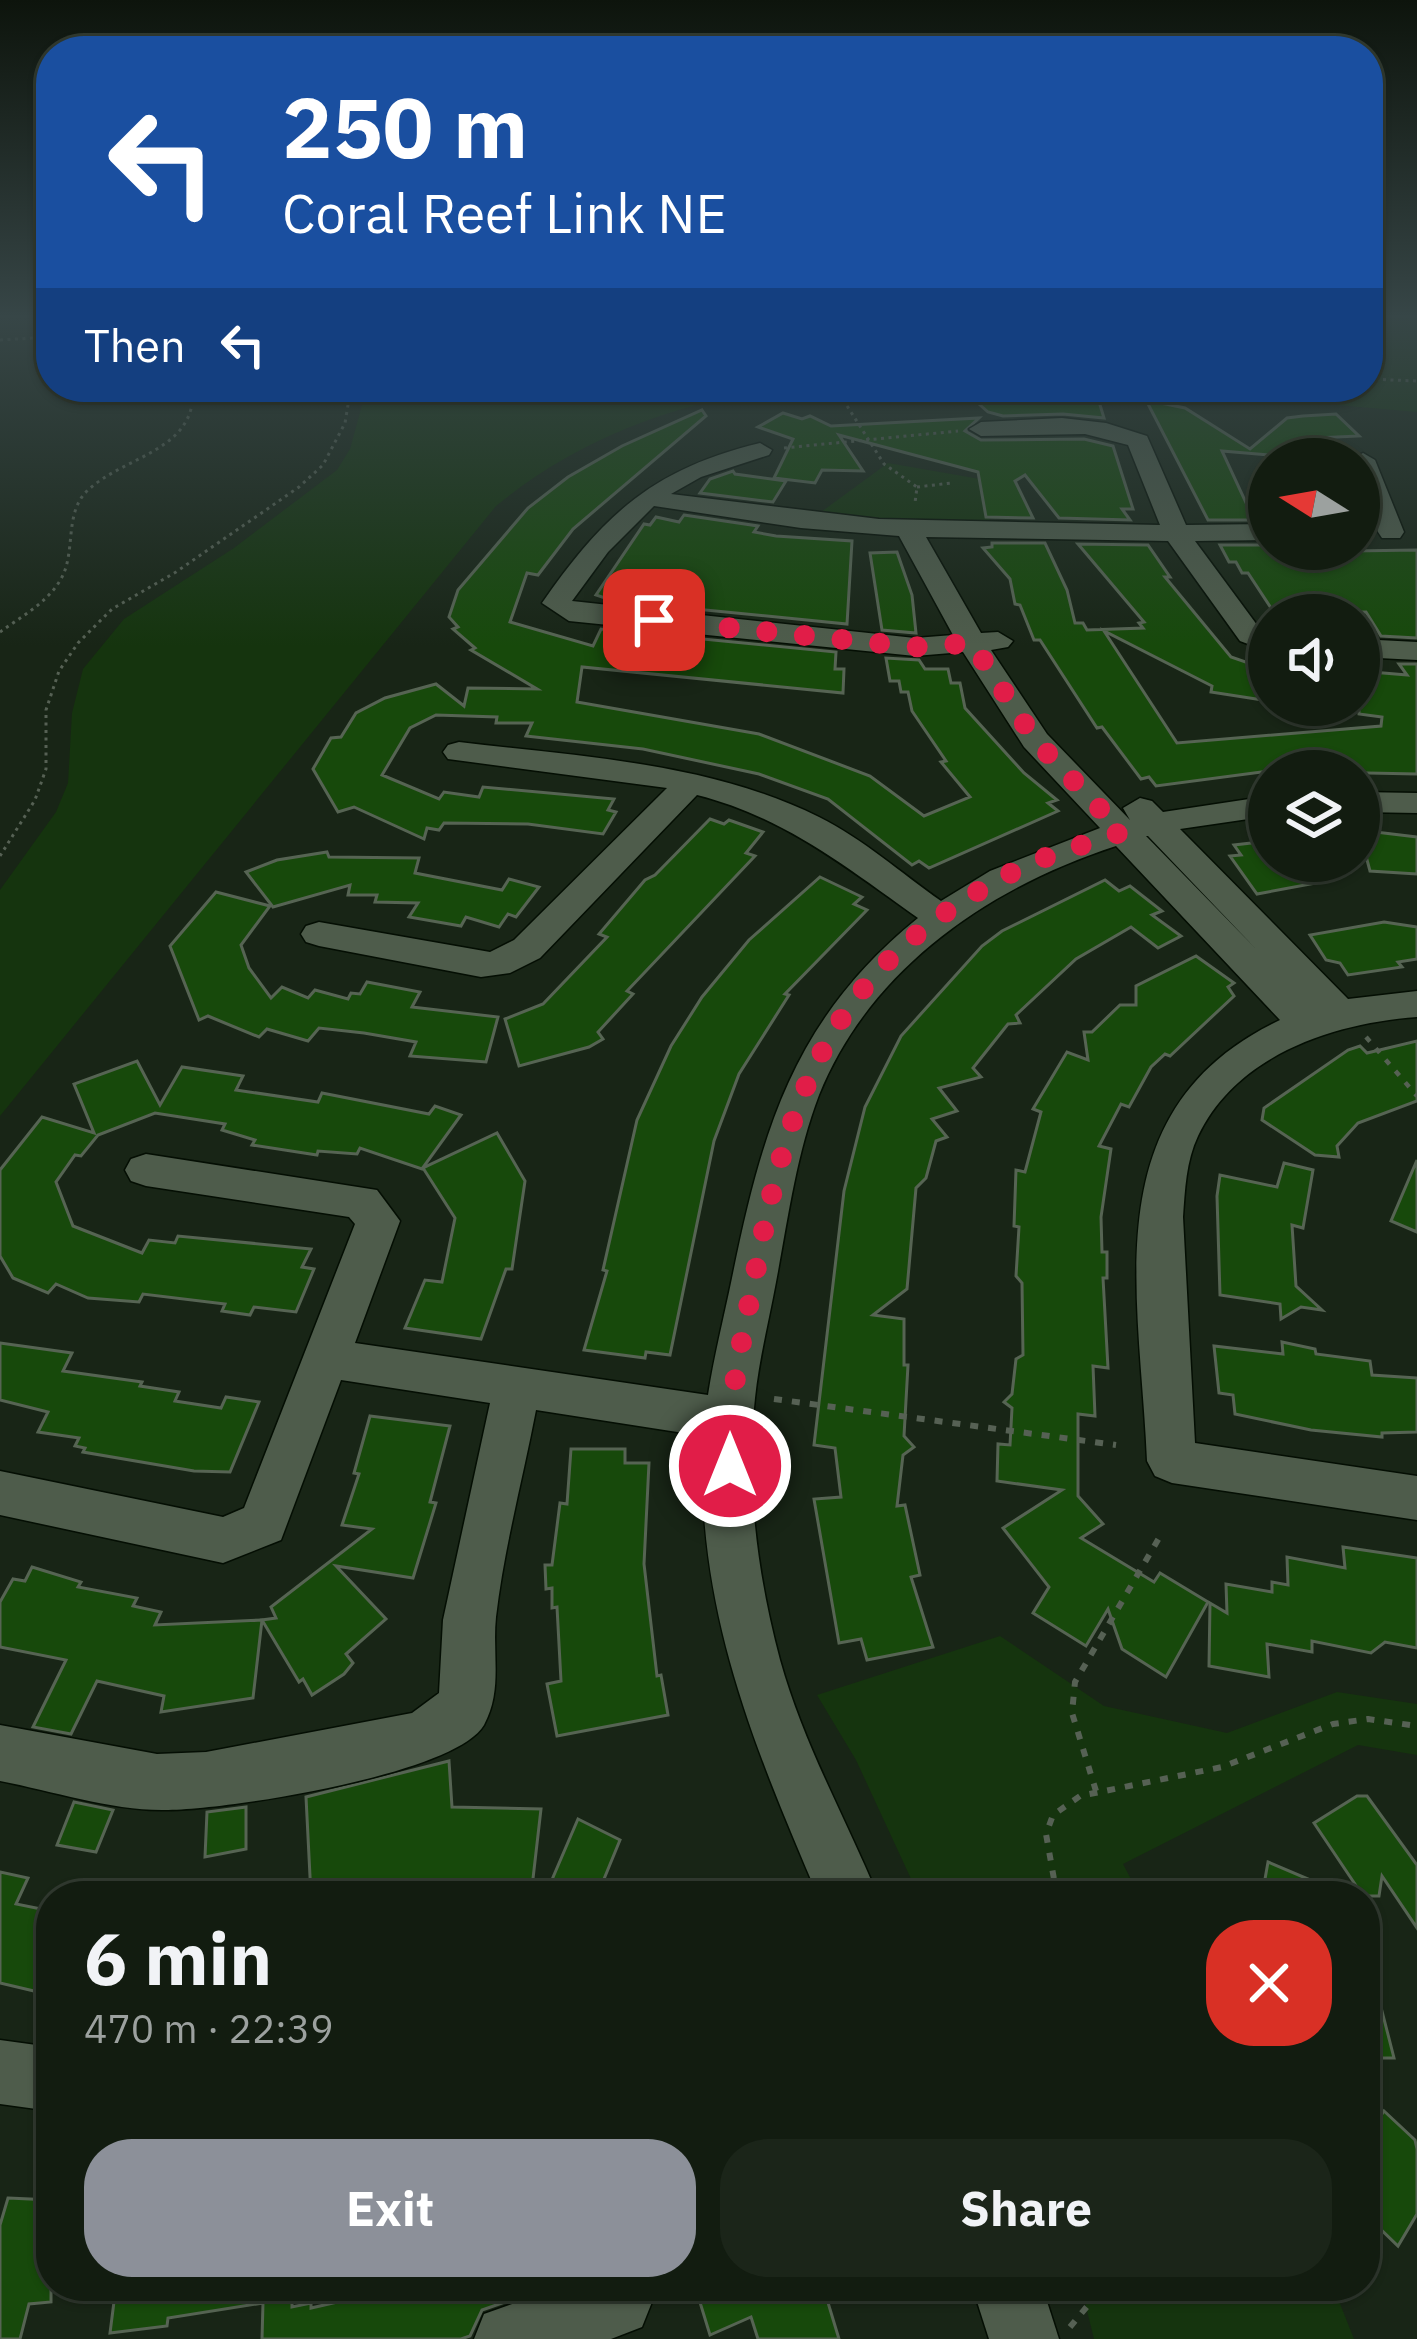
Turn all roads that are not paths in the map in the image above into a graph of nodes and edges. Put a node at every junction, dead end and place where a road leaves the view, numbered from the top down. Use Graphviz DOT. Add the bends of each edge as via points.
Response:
graph roads {
  1 [pos="998,427"];
  2 [pos="1041,427"];
  3 [pos="982,429"];
  4 [pos="760,450"];
  5 [pos="1380,490"];
  6 [pos="646,497"];
  7 [pos="909,520"];
  8 [pos="941,532"];
  9 [pos="1248,532"];
  10 [pos="1176,533"];
  11 [pos="1404,533"];
  12 [pos="1248,632"];
  13 [pos="985,642"];
  14 [pos="1380,649"];
  15 [pos="1417,651"];
  16 [pos="459,752"];
  17 [pos="688,784"];
  18 [pos="1380,802"];
  19 [pos="1417,803"];
  20 [pos="1248,810"];
  21 [pos="1138,828"];
  22 [pos="940,917"];
  23 [pos="320,934"];
  24 [pos="1417,1004"];
  25 [pos="1334,1020"];
  26 [pos="146,1170"];
  27 [pos="326,1358"];
  28 [pos="517,1386"];
  29 [pos="728,1419"];
  30 [pos="0,1492"];
  31 [pos="1417,1498"];
  32 [pos="0,1753"];
  33 [pos="842,1881"];
  34 [pos="0,2072"];
  35 [pos="36,2077"];
  36 [pos="1012,2301"];
  37 [pos="618,2309"];
  38 [pos="508,2339"];
  39 [pos="1024,2339"];
  1 -- 3 [label="street"];
  2 -- 10 [label="street" via="1138,441"];
  4 -- 6 [label="street" via="681,474"];
  5 -- 11 [label="street"];
  6 -- 7 [label="street" via="747,514"];
  6 -- 13 [label="street" via="602,538 556,603 560,608 915,647"];
  7 -- 8 [label="street"];
  7 -- 13 [label="street"];
  8 -- 10 [label="street"];
  8 -- 13 [label="street"];
  9 -- 10 [label="street"];
  10 -- 12 [label="street"];
  13 -- 21 [label="street" via="1035,740"];
  14 -- 15 [label="street"];
  16 -- 17 [label="street"];
  17 -- 22 [label="street" via="812,827"];
  17 -- 23 [label="street" via="527,949 497,964"];
  18 -- 19 [label="street"];
  20 -- 21 [label="street"];
  21 -- 22 [label="street" via="1020,868"];
  21 -- 25 [label="street"];
  22 -- 29 [label="street" via="889,956 842,1013 809,1073 776,1167"];
  24 -- 25 [label="street"];
  25 -- 31 [label="street" via="1223,1076 1172,1147 1160,1210 1172,1461"];
  26 -- 27 [label="street" via="362,1202 378,1221"];
  27 -- 28 [label="street"];
  27 -- 30 [label="street" via="263,1524 223,1540"];
  28 -- 29 [label="street"];
  28 -- 32 [label="street" via="469,1620 470,1678 451,1723 417,1740 206,1780 158,1782"];
  29 -- 33 [label="street" via="735,1560 753,1662"];
  34 -- 35 [label="street"];
  36 -- 39 [label="street"];
  37 -- 38 [label="street"];
}
